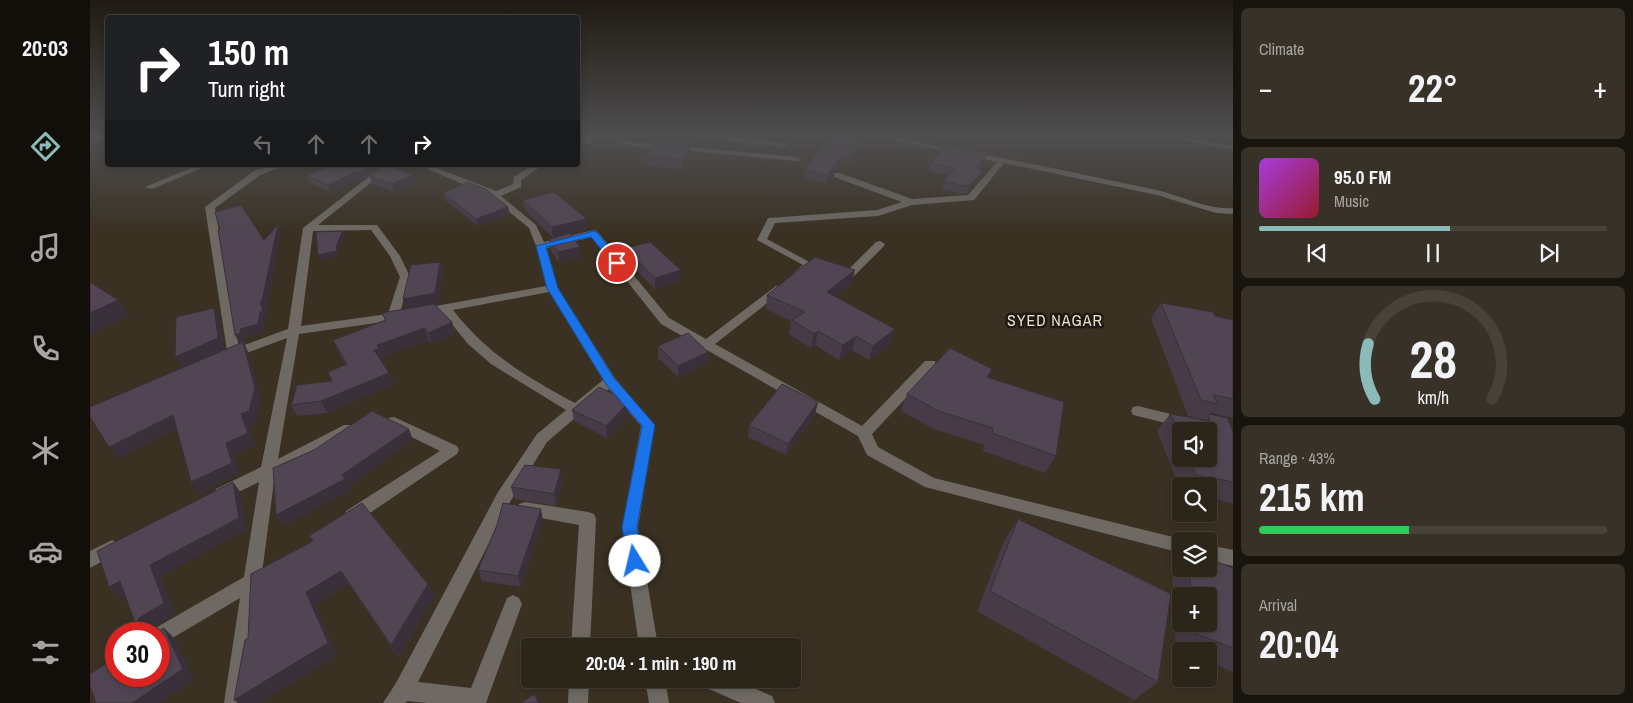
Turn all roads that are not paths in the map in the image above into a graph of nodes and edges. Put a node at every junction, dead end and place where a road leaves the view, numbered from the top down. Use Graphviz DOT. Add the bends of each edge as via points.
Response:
graph roads {
  1 [pos="195,169"];
  2 [pos="270,169"];
  3 [pos="384,169"];
  4 [pos="431,169"];
  5 [pos="533,169"];
  6 [pos="996,169"];
  7 [pos="1049,169"];
  8 [pos="837,175"];
  9 [pos="149,187"];
  10 [pos="495,195"];
  11 [pos="911,202"];
  12 [pos="1233,211"];
  13 [pos="308,228"];
  14 [pos="880,244"];
  15 [pos="541,246"];
  16 [pos="819,268"];
  17 [pos="552,288"];
  18 [pos="445,308"];
  19 [pos="393,318"];
  20 [pos="294,331"];
  21 [pos="707,344"];
  22 [pos="234,353"];
  23 [pos="216,361"];
  24 [pos="930,364"];
  25 [pos="610,381"];
  26 [pos="576,410"];
  27 [pos="1138,411"];
  28 [pos="377,415"];
  29 [pos="1183,422"];
  30 [pos="360,423"];
  31 [pos="864,433"];
  32 [pos="268,470"];
  33 [pos="206,502"];
  34 [pos="500,505"];
  35 [pos="336,527"];
  36 [pos="126,542"];
  37 [pos="1172,544"];
  38 [pos="1217,555"];
  39 [pos="1233,558"];
  40 [pos="90,560"];
  41 [pos="269,570"];
  42 [pos="252,581"];
  43 [pos="513,604"];
  44 [pos="170,630"];
  45 [pos="581,638"];
  46 [pos="648,638"];
  47 [pos="579,688"];
  48 [pos="656,688"];
  49 [pos="730,688"];
  50 [pos="398,697"];
  51 [pos="234,703"];
  52 [pos="578,703"];
  53 [pos="658,703"];
  54 [pos="764,703"];
  1 -- 9 [label="street"];
  2 -- 22 [label="street" via="257,173 210,207"];
  3 -- 13 [label="street"];
  4 -- 10 [label="street"];
  5 -- 10 [label="street" via="517,178 518,185"];
  6 -- 11 [label="street" via="971,198"];
  7 -- 12 [label="street" via="1165,194 1212,209"];
  8 -- 11 [label="street"];
  10 -- 15 [label="street" via="533,227"];
  11 -- 16 [label="street" via="878,213 770,220 762,240"];
  13 -- 19 [label="street" via="374,227 395,256 405,277"];
  13 -- 20 [label="street"];
  14 -- 16 [label="street" via="847,277"];
  15 -- 17 [label="street"];
  15 -- 21 [label="street" via="594,234 664,321"];
  16 -- 21 [label="street" via="790,280"];
  17 -- 18 [label="street"];
  17 -- 25 [label="street"];
  18 -- 19 [label="street"];
  18 -- 26 [label="street" via="488,355 522,380"];
  19 -- 20 [label="street"];
  20 -- 22 [label="street"];
  20 -- 32 [label="street"];
  21 -- 31 [label="street"];
  22 -- 23 [label="street"];
  24 -- 31 [label="street"];
  25 -- 26 [label="street"];
  25 -- 46 [label="street" via="648,425 630,527"];
  26 -- 34 [label="street" via="542,438"];
  27 -- 29 [label="street"];
  28 -- 35 [label="street" via="452,450"];
  30 -- 32 [label="street"];
  31 -- 37 [label="street" via="872,451 930,483"];
  32 -- 33 [label="street"];
  32 -- 42 [label="street"];
  34 -- 45 [label="street" via="588,518"];
  34 -- 50 [label="street"];
  36 -- 40 [label="street"];
  38 -- 39 [label="street"];
  41 -- 42 [label="street"];
  42 -- 44 [label="street"];
  42 -- 51 [label="street"];
  43 -- 50 [label="street" via="477,699"];
  47 -- 52 [label="street"];
  48 -- 53 [label="street"];
  49 -- 54 [label="street"];
}
